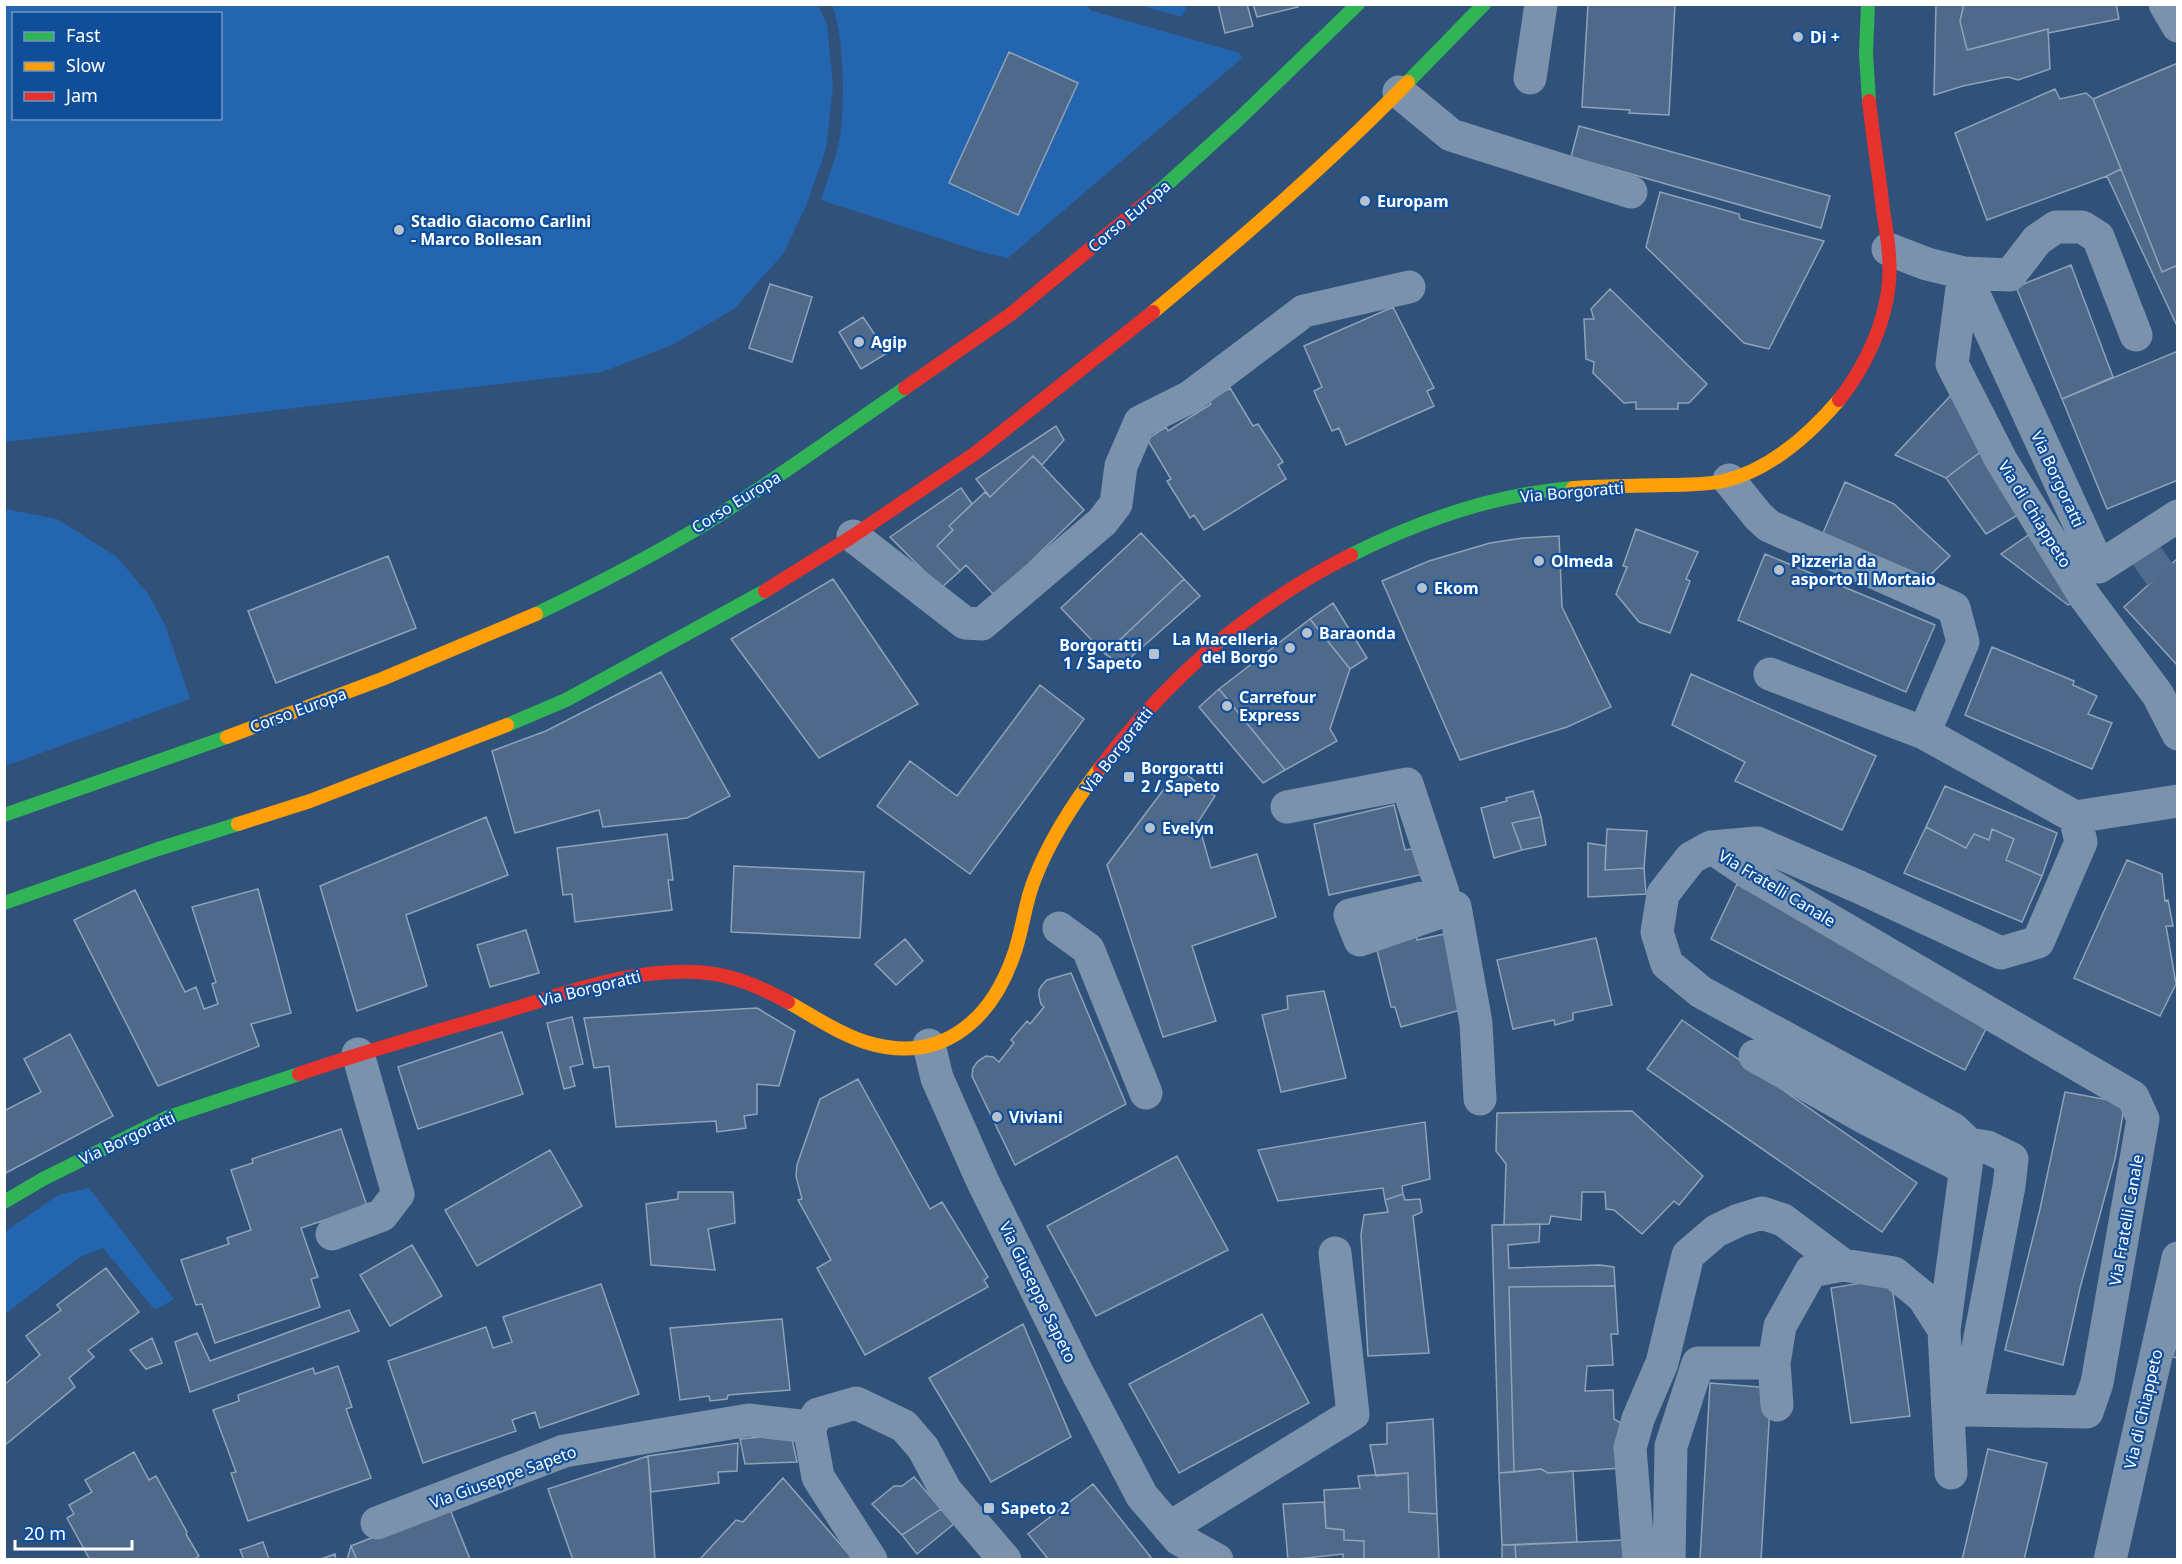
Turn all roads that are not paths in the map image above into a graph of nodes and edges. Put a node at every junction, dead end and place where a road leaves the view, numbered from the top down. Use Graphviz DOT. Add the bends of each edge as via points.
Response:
graph roads {
  1 [pos="1358,4"];
  2 [pos="1484,4"];
  3 [pos="1541,4"];
  4 [pos="1868,4"];
  5 [pos="2165,4"];
  6 [pos="2178,26"];
  7 [pos="1530,78"];
  8 [pos="1399,92"];
  9 [pos="1624,201"];
  10 [pos="1888,249"];
  11 [pos="1964,273"];
  12 [pos="1409,287"];
  13 [pos="2136,335"];
  14 [pos="1729,480"];
  15 [pos="2178,516"];
  16 [pos="853,536"];
  17 [pos="1770,674"];
  18 [pos="1924,733"];
  19 [pos="2178,734"];
  20 [pos="2178,801"];
  21 [pos="1287,807"];
  22 [pos="4,815"];
  23 [pos="2075,817"];
  24 [pos="1711,847"];
  25 [pos="4,903"];
  26 [pos="1059,928"];
  27 [pos="930,1045"];
  28 [pos="358,1053"];
  29 [pos="1755,1056"];
  30 [pos="1146,1093"];
  31 [pos="1480,1099"];
  32 [pos="1967,1156"];
  33 [pos="4,1202"];
  34 [pos="332,1234"];
  35 [pos="1335,1252"];
  36 [pos="2178,1258"];
  37 [pos="1843,1265"];
  38 [pos="1944,1330"];
  39 [pos="1774,1363"];
  40 [pos="1777,1405"];
  41 [pos="809,1427"];
  42 [pos="1951,1473"];
  43 [pos="377,1523"];
  44 [pos="1169,1528"];
  45 [pos="871,1560"];
  46 [pos="1005,1560"];
  47 [pos="1217,1560"];
  48 [pos="1639,1560"];
  49 [pos="1669,1560"];
  50 [pos="2110,1560"];
  1 -- 22 [label="main road, Corso Europa" via="1170,182 1028,301 821,446 669,544 603,581 434,660"];
  2 -- 8 [label="main road"];
  3 -- 7 [label="street"];
  4 -- 10 [label="main road, Via Borgoratti" via="1870,116"];
  5 -- 6 [label="street"];
  8 -- 9 [label="street" via="1451,135 1523,157"];
  8 -- 16 [label="main road" via="1238,242 1095,360 977,452"];
  10 -- 11 [label="street"];
  10 -- 14 [label="main road, Via Borgoratti" via="1889,283 1880,320 1865,361 1849,387 1797,440 1764,465"];
  11 -- 13 [label="street" via="2010,275 2037,240 2056,227 2082,227 2098,237"];
  11 -- 15 [label="street, Via Borgoratti" via="2099,567"];
  11 -- 19 [label="street, Via di Chiappeto" via="1952,364 2001,460 2085,597 2158,695"];
  12 -- 16 [label="street" via="1304,310 1190,397 1140,422 1121,466 1116,504 1102,522 982,624 965,623"];
  14 -- 18 [label="street" via="1769,526 1954,608 1963,642"];
  14 -- 27 [label="main road, Via Borgoratti" via="1537,492 1440,516 1356,552 1247,618 1200,657 1126,733 1075,804 1038,870 1028,894 1014,955 995,993 954,1038"];
  16 -- 25 [label="main road" via="701,628 566,700 310,801"];
  17 -- 18 [label="street"];
  18 -- 23 [label="street"];
  20 -- 23 [label="street"];
  21 -- 31 [label="street" via="1407,784 1443,893 1350,915 1360,940 1455,907 1476,1023"];
  23 -- 24 [label="street, Via Fratelli Canale" via="2081,842 2038,942 2001,953 1757,843"];
  24 -- 32 [label="street, Via Fratelli Canale" via="1691,858 1663,894 1657,932 1666,964 1701,992 1953,1129"];
  24 -- 32 [label="street, Via Fratelli Canale" via="1749,873 2133,1097 2144,1119 2097,1383 2087,1412 1966,1410 2012,1159 1987,1147"];
  26 -- 30 [label="street" via="1088,949"];
  27 -- 28 [label="main road, Via Borgoratti" via="880,1048 818,1021 771,992 732,978 653,973 575,989"];
  27 -- 44 [label="street, Via Giuseppe Sapeto" via="937,1078 982,1180 1142,1496"];
  28 -- 33 [label="main road, Via Borgoratti" via="166,1118"];
  28 -- 34 [label="street" via="398,1194 382,1215"];
  29 -- 32 [label="street, Via Fratelli Canale" via="1869,1120"];
  32 -- 38 [label="street"];
  35 -- 44 [label="street" via="1353,1414"];
  36 -- 50 [label="street, Via di Chiappeto"];
  37 -- 38 [label="street" via="1894,1273 1923,1297"];
  37 -- 39 [label="street" via="1811,1271 1780,1326"];
  37 -- 48 [label="street" via="1783,1220 1762,1213 1716,1231 1688,1255 1662,1363 1630,1448"];
  38 -- 42 [label="street"];
  39 -- 40 [label="street"];
  39 -- 49 [label="street" via="1698,1363 1671,1446"];
  41 -- 43 [label="street, Via Giuseppe Sapeto" via="749,1420 564,1451"];
  41 -- 45 [label="street" via="818,1477"];
  41 -- 46 [label="street" via="818,1414 855,1403 904,1425 923,1448 946,1491"];
  44 -- 47 [label="street, Via Giuseppe Sapeto" via="1179,1539"];
}
